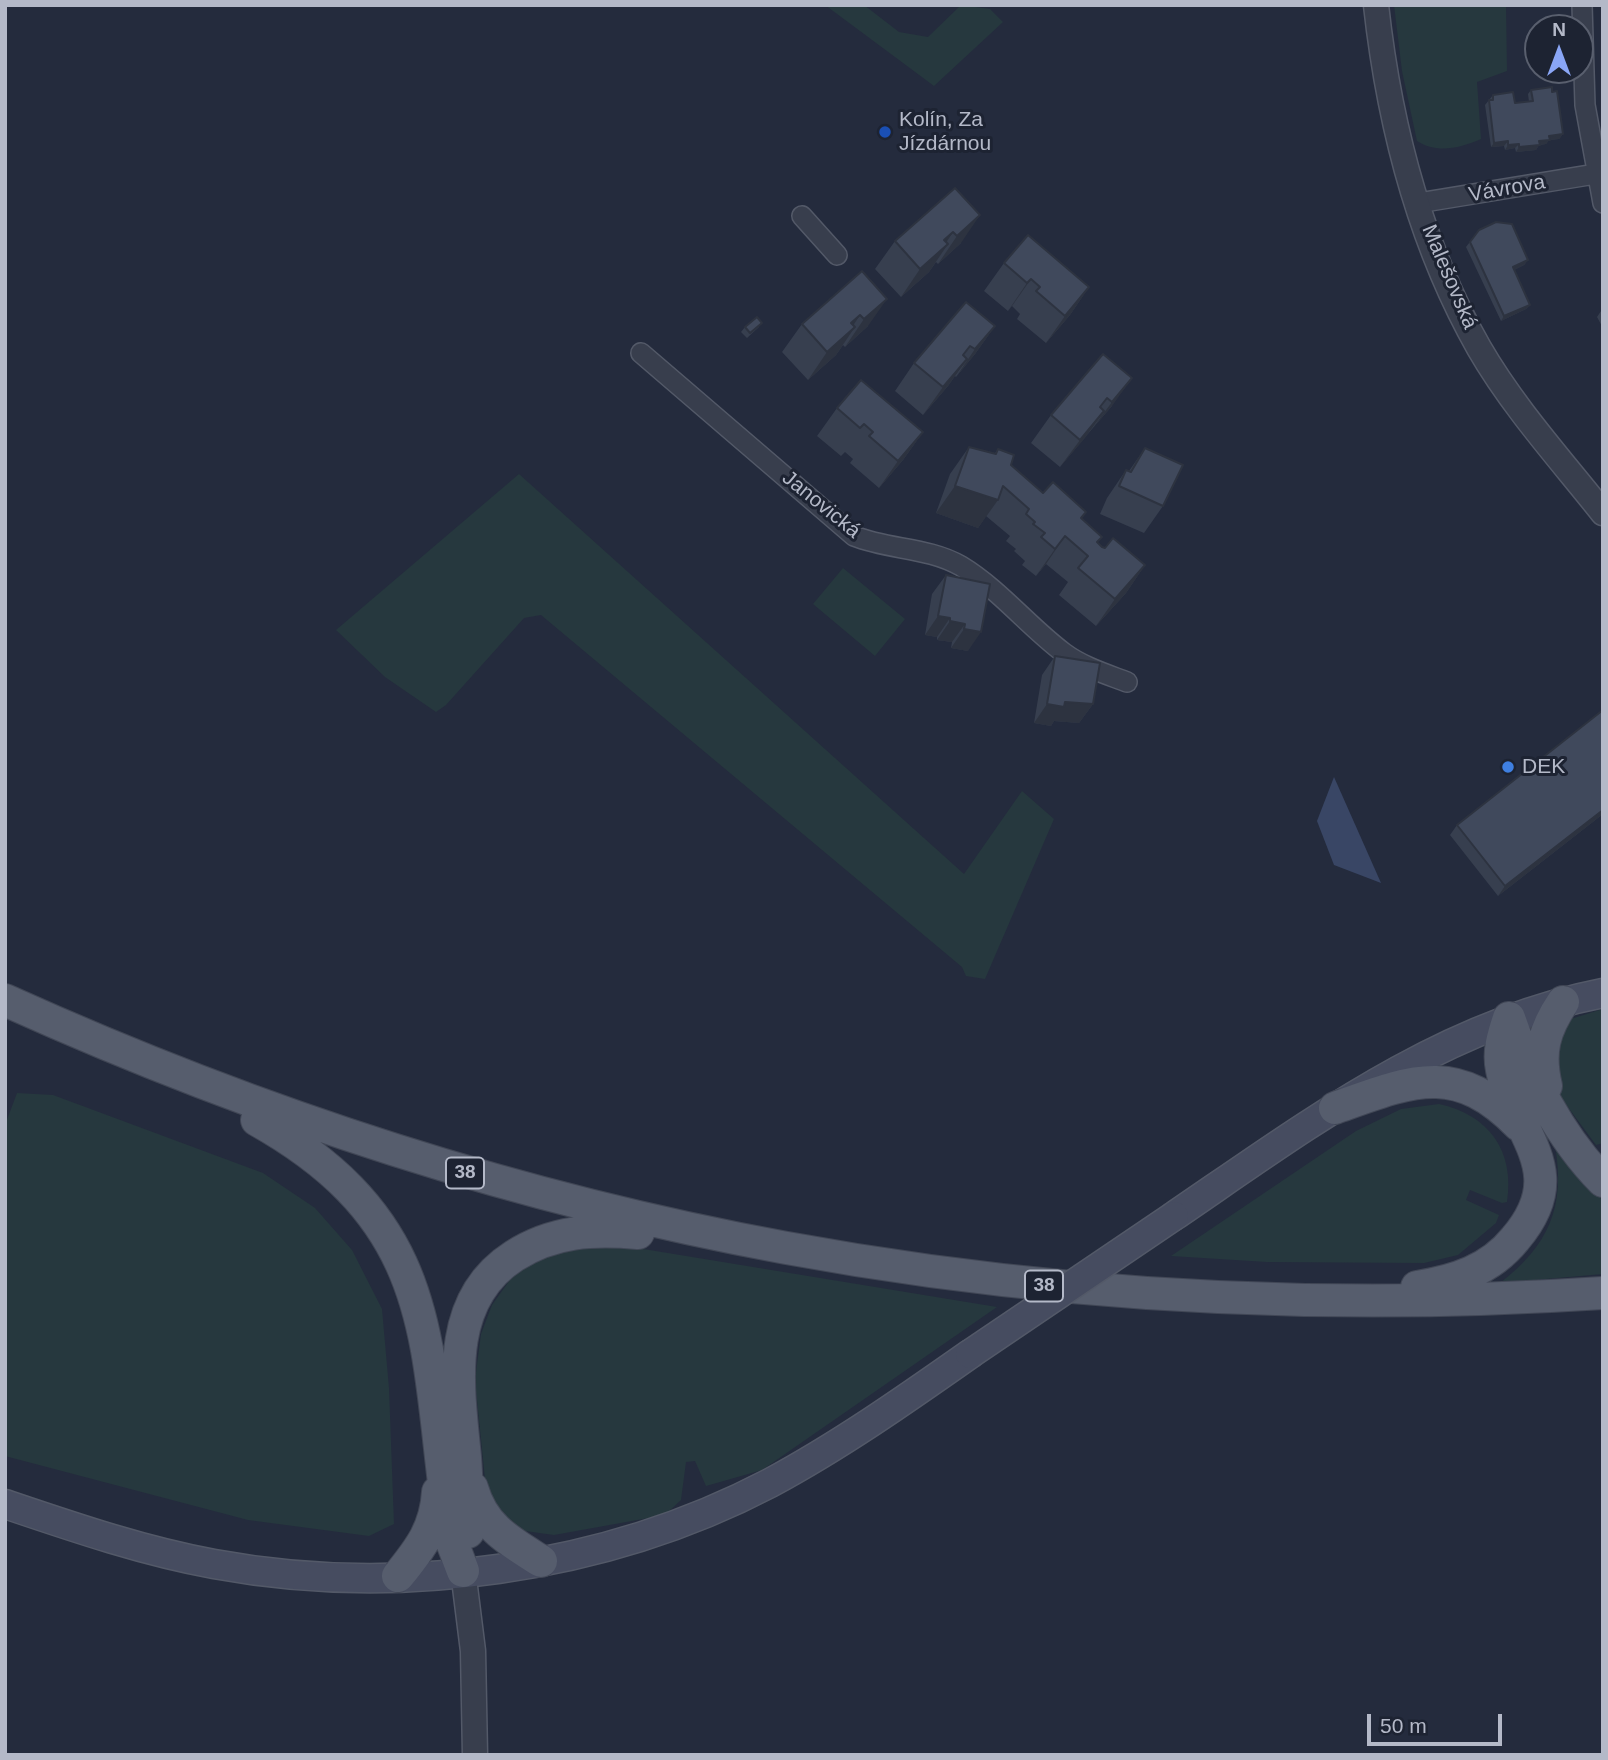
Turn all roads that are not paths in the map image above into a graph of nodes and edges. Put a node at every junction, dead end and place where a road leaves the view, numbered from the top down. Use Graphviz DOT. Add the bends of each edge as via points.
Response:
graph roads {
  1 [pos="1376,5"];
  2 [pos="1582,5"];
  3 [pos="1595,174"];
  4 [pos="1418,203"];
  5 [pos="1603,203"];
  6 [pos="802,216"];
  7 [pos="837,255"];
  8 [pos="640,353"];
  9 [pos="1603,513"];
  10 [pos="1128,682"];
  11 [pos="1603,993"];
  12 [pos="5,1000"];
  13 [pos="1563,1002"];
  14 [pos="1509,1018"];
  15 [pos="177,1074"];
  16 [pos="1335,1108"];
  17 [pos="1551,1108"];
  18 [pos="1530,1136"];
  19 [pos="1603,1181"];
  20 [pos="761,1244"];
  21 [pos="1603,1293"];
  22 [pos="1329,1301"];
  23 [pos="453,1465"];
  24 [pos="5,1504"];
  25 [pos="541,1561"];
  26 [pos="463,1571"];
  27 [pos="398,1576"];
  28 [pos="475,1755"];
  1 -- 4 [label="street, Malešovská" via="1390,107"];
  2 -- 3 [label="street" via="1585,105"];
  3 -- 4 [label="street, Vávrova"];
  3 -- 5 [label="street"];
  4 -- 9 [label="street, Malešovská" via="1480,348"];
  6 -- 7 [label="street"];
  8 -- 10 [label="street, Janovická" via="854,536 877,545 939,555 964,567 1065,654"];
  11 -- 13 [label="main road"];
  12 -- 15 [label="main road, 38"];
  13 -- 14 [label="main road"];
  13 -- 17 [label="main road" via="1542,1044 1542,1070"];
  14 -- 16 [label="main road" via="1435,1049"];
  14 -- 17 [label="main road" via="1535,1085"];
  14 -- 18 [label="main road, 38" via="1501,1042 1501,1068"];
  15 -- 20 [label="main road, 38" via="353,1138 484,1178"];
  15 -- 23 [label="main road, 38" via="296,1142 347,1183 371,1210 399,1255 421,1314"];
  16 -- 18 [label="main road" via="1408,1084 1454,1083 1487,1096"];
  16 -- 25 [label="main road, bridge" via="820,1454 769,1483 645,1535"];
  17 -- 19 [label="main road" via="1575,1149"];
  18 -- 22 [label="main road, 38" via="1538,1161 1538,1198 1529,1221 1497,1258 1448,1281"];
  20 -- 22 [label="main road, 38" via="1041,1286"];
  20 -- 23 [label="main road, 38" via="622,1231 577,1232 540,1242 501,1264 480,1289 462,1331"];
  21 -- 22 [label="main road, 38"];
  23 -- 25 [label="main road" via="488,1524"];
  23 -- 26 [label="main road, 38" via="468,1540"];
  23 -- 27 [label="main road" via="435,1520"];
  24 -- 27 [label="main road" via="142,1547 214,1564 285,1574"];
  25 -- 26 [label="main road"];
  26 -- 27 [label="main road"];
  26 -- 28 [label="street" via="473,1651"];
}
